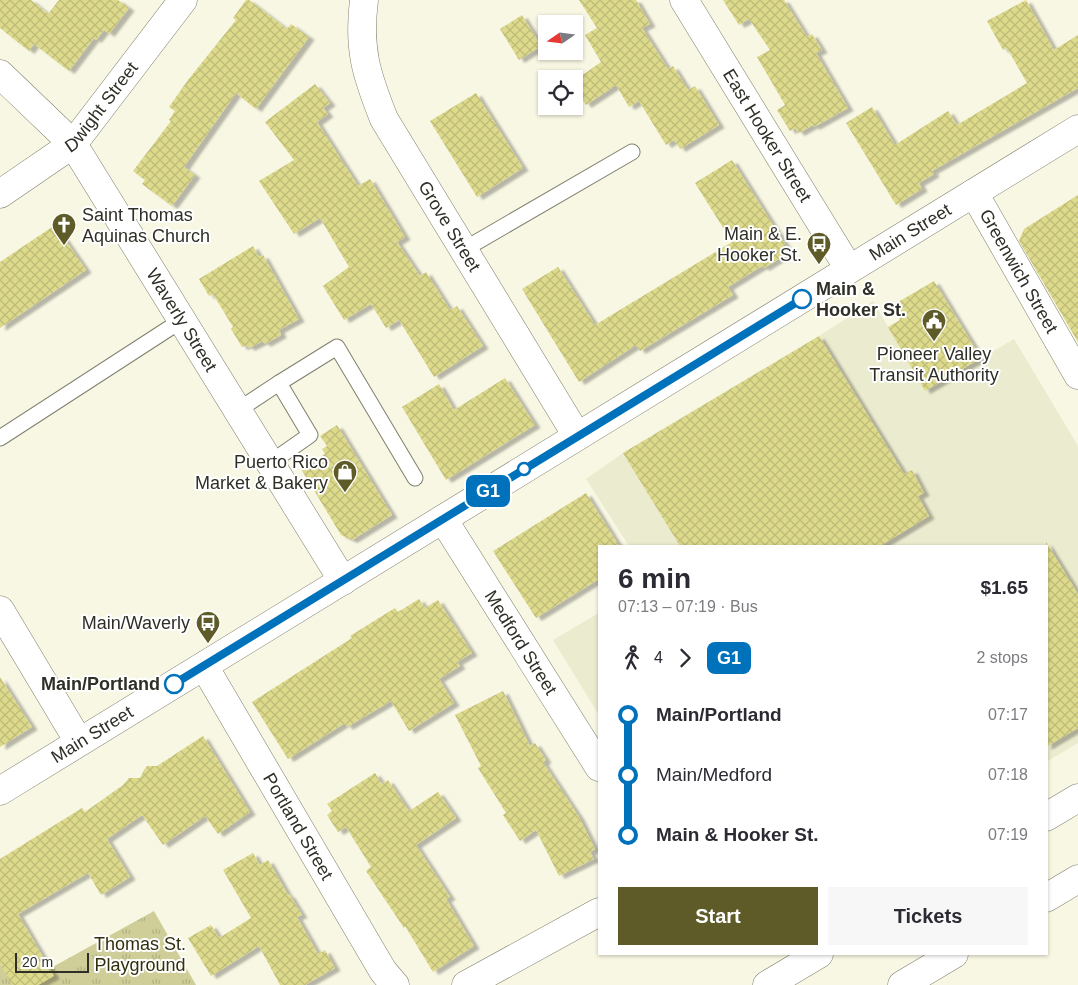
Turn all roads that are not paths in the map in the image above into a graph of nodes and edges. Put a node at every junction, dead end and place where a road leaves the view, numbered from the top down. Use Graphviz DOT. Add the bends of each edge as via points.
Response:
graph roads {
  1 [pos="183,0"];
  2 [pos="364,0"];
  3 [pos="684,0"];
  4 [pos="0,74"];
  5 [pos="1078,129"];
  6 [pos="73,144"];
  7 [pos="632,152"];
  8 [pos="974,193"];
  9 [pos="0,194"];
  10 [pos="463,250"];
  11 [pos="849,269"];
  12 [pos="182,320"];
  13 [pos="1078,375"];
  14 [pos="279,383"];
  15 [pos="238,410"];
  16 [pos="578,436"];
  17 [pos="0,438"];
  18 [pos="270,463"];
  19 [pos="415,478"];
  20 [pos="443,519"];
  21 [pos="343,581"];
  22 [pos="0,610"];
  23 [pos="204,666"];
  24 [pos="79,742"];
  25 [pos="598,765"];
  26 [pos="0,791"];
  27 [pos="1078,798"];
  28 [pos="1048,816"];
  29 [pos="1078,879"];
  30 [pos="1048,897"];
  31 [pos="598,913"];
  32 [pos="817,955"];
  33 [pos="952,955"];
  34 [pos="395,985"];
  35 [pos="466,985"];
  36 [pos="767,985"];
  37 [pos="902,985"];
  1 -- 6 [label="main road, Dwight Street"];
  2 -- 10 [label="main road, Grove Street" via="362,42 369,81 384,118"];
  3 -- 11 [label="main road, East Hooker Street"];
  4 -- 6 [label="main road, Waverly Street"];
  5 -- 8 [label="main road, Main Street"];
  6 -- 9 [label="main road, Dwight Street"];
  6 -- 12 [label="main road, Waverly Street"];
  7 -- 10 [label="lane"];
  8 -- 11 [label="main road, Main Street"];
  8 -- 13 [label="main road, Greenwich Street"];
  10 -- 16 [label="main road, Grove Street"];
  11 -- 16 [label="main road, Main Street"];
  12 -- 15 [label="main road, Waverly Street"];
  12 -- 17 [label="lane"];
  14 -- 15 [label="lane"];
  14 -- 18 [label="lane" via="310,435"];
  14 -- 19 [label="lane" via="337,347"];
  15 -- 18 [label="main road, Waverly Street"];
  16 -- 20 [label="main road, Main Street"];
  18 -- 21 [label="main road, Waverly Street"];
  20 -- 21 [label="main road, Main Street"];
  20 -- 25 [label="main road, Medford Street"];
  21 -- 23 [label="main road, Main Street"];
  22 -- 24 [label="main road"];
  23 -- 24 [label="main road, Main Street"];
  23 -- 34 [label="main road, Portland Street" via="383,971"];
  24 -- 26 [label="main road, Main Street"];
  27 -- 28 [label="main road"];
  29 -- 30 [label="main road"];
  31 -- 35 [label="main road"];
  32 -- 36 [label="main road"];
  33 -- 37 [label="main road"];
}
